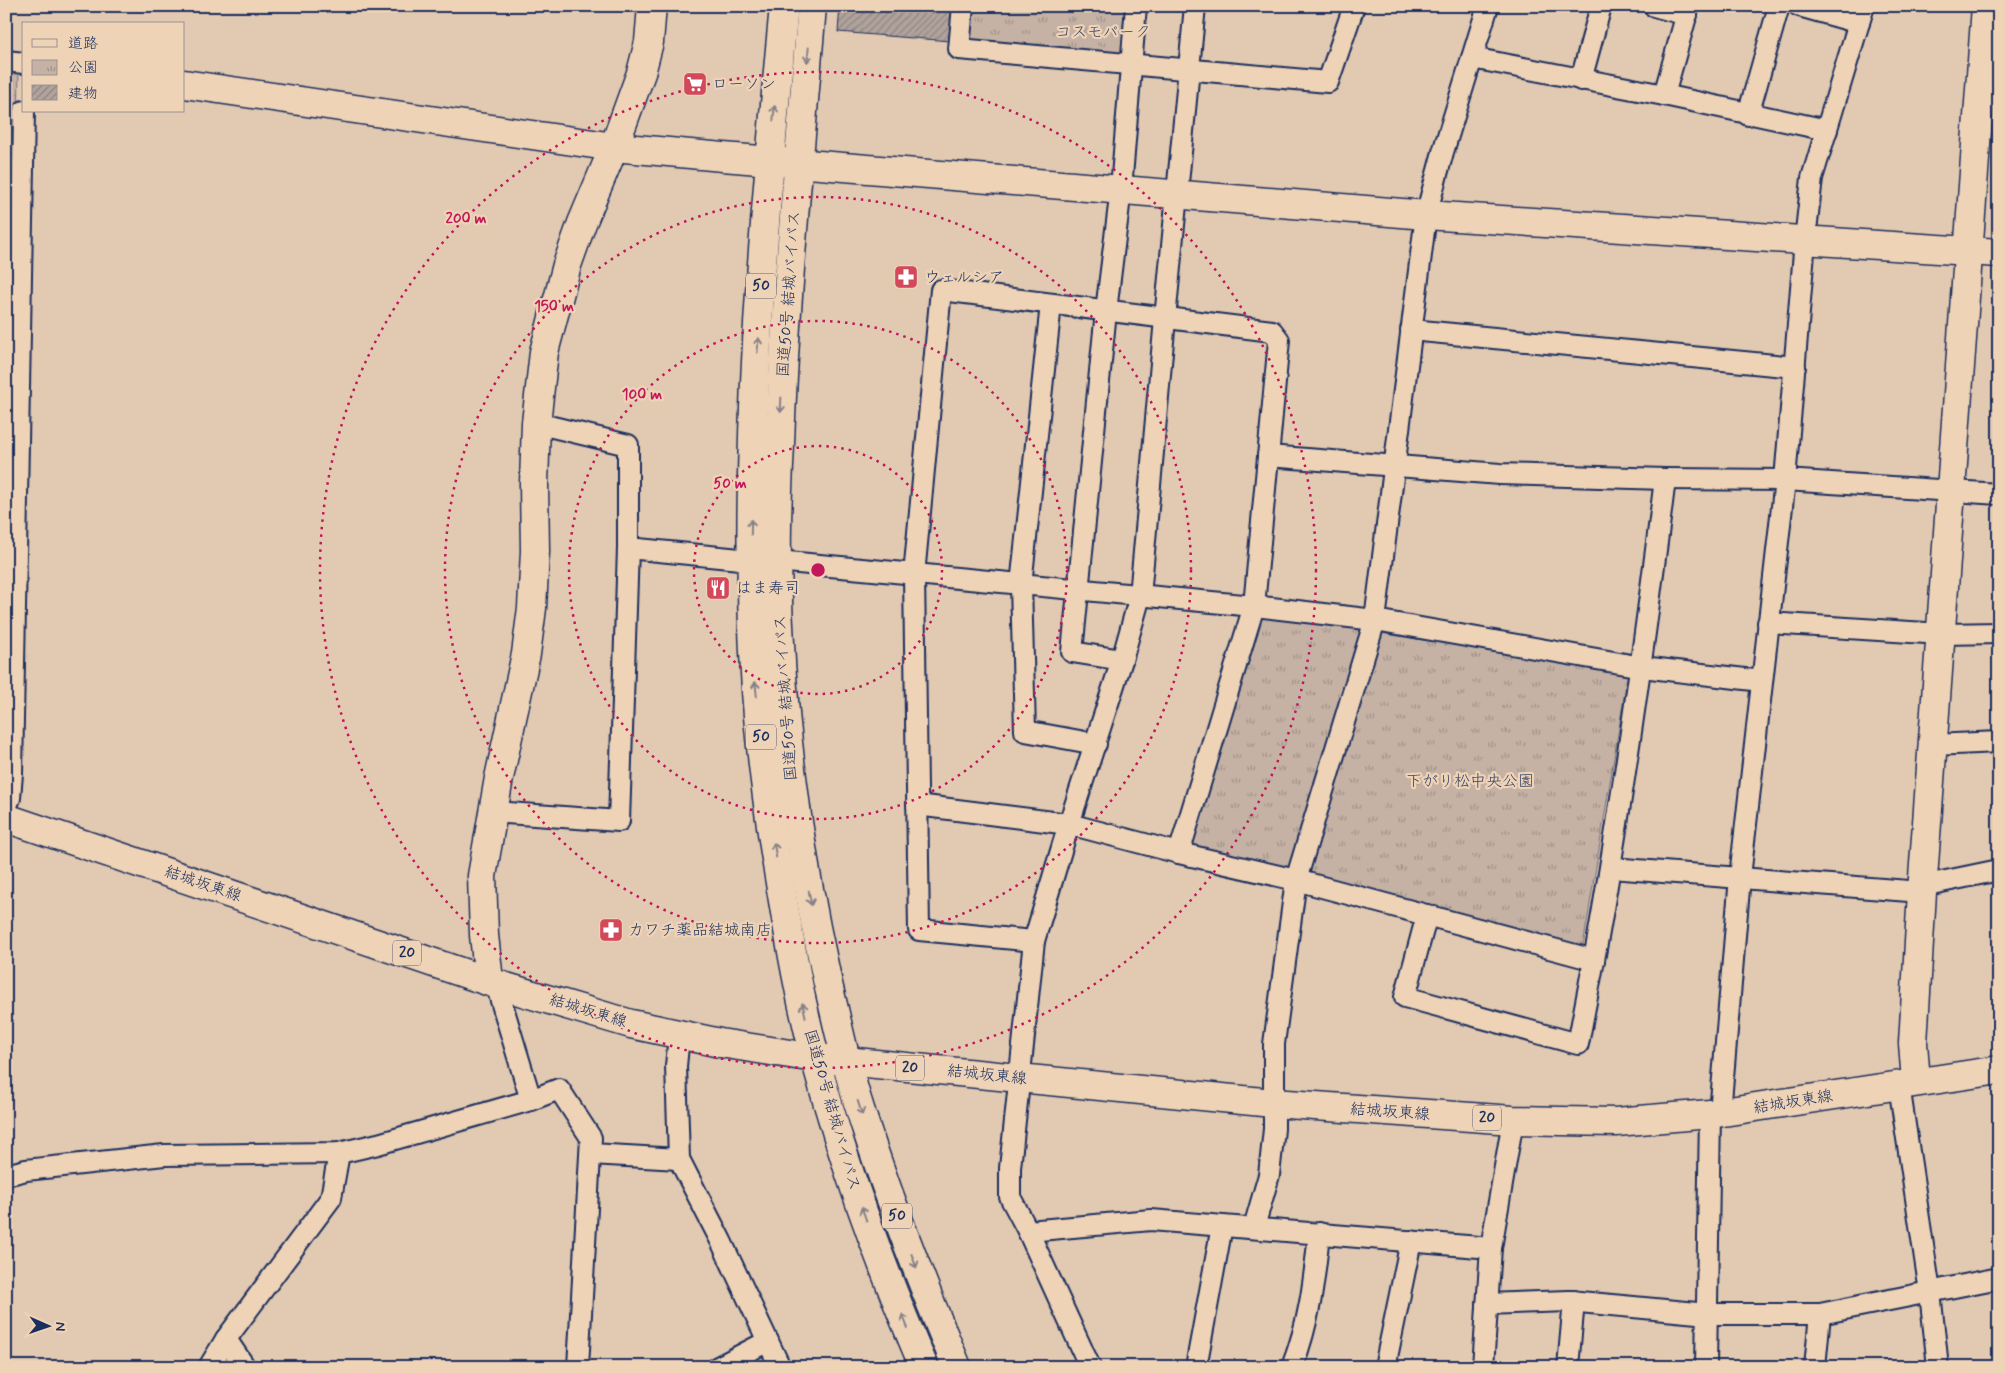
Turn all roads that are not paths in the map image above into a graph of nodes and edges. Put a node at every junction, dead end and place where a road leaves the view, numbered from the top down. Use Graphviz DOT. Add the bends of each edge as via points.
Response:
graph roads {
  1 [pos="652,6"];
  2 [pos="784,6"];
  3 [pos="812,6"];
  4 [pos="963,6"];
  5 [pos="1136,6"];
  6 [pos="1195,6"];
  7 [pos="1354,6"];
  8 [pos="1488,6"];
  9 [pos="1601,6"];
  10 [pos="1654,6"];
  11 [pos="1779,6"];
  12 [pos="1799,6"];
  13 [pos="1986,6"];
  14 [pos="1688,10"];
  15 [pos="1862,15"];
  16 [pos="1991,46"];
  17 [pos="1472,58"];
  18 [pos="6,61"];
  19 [pos="22,63"];
  20 [pos="1131,65"];
  21 [pos="1189,70"];
  22 [pos="1581,80"];
  23 [pos="185,84"];
  24 [pos="1664,96"];
  25 [pos="24,112"];
  26 [pos="1748,115"];
  27 [pos="1827,130"];
  28 [pos="614,147"];
  29 [pos="769,162"];
  30 [pos="799,164"];
  31 [pos="1121,189"];
  32 [pos="1176,193"];
  33 [pos="1426,215"];
  34 [pos="1805,240"];
  35 [pos="1968,251"];
  36 [pos="1999,253"];
  37 [pos="1051,304"];
  38 [pos="1106,311"];
  39 [pos="1165,319"];
  40 [pos="1412,330"];
  41 [pos="1795,367"];
  42 [pos="536,423"];
  43 [pos="1268,456"];
  44 [pos="1394,466"];
  45 [pos="1665,479"];
  46 [pos="1785,480"];
  47 [pos="1952,492"];
  48 [pos="1999,494"];
  49 [pos="628,548"];
  50 [pos="763,560"];
  51 [pos="914,575"];
  52 [pos="1021,585"];
  53 [pos="1079,590"];
  54 [pos="1140,596"];
  55 [pos="1254,606"];
  56 [pos="1375,620"];
  57 [pos="1768,623"];
  58 [pos="1999,633"];
  59 [pos="1942,634"];
  60 [pos="1122,660"];
  61 [pos="1642,667"];
  62 [pos="1762,680"];
  63 [pos="1999,742"];
  64 [pos="1096,744"];
  65 [pos="1933,745"];
  66 [pos="917,805"];
  67 [pos="6,808"];
  68 [pos="493,812"];
  69 [pos="6,818"];
  70 [pos="1069,824"];
  71 [pos="1180,853"];
  72 [pos="1611,868"];
  73 [pos="1999,870"];
  74 [pos="1740,877"];
  75 [pos="1296,880"];
  76 [pos="1922,889"];
  77 [pos="1427,915"];
  78 [pos="1034,941"];
  79 [pos="1594,960"];
  80 [pos="493,982"];
  81 [pos="680,1036"];
  82 [pos="815,1058"];
  83 [pos="846,1061"];
  84 [pos="1999,1070"];
  85 [pos="1020,1078"];
  86 [pos="1908,1084"];
  87 [pos="531,1100"];
  88 [pos="1273,1103"];
  89 [pos="1715,1113"];
  90 [pos="1513,1120"];
  91 [pos="340,1153"];
  92 [pos="591,1154"];
  93 [pos="679,1159"];
  94 [pos="6,1174"];
  95 [pos="1222,1226"];
  96 [pos="1254,1228"];
  97 [pos="1028,1231"];
  98 [pos="1320,1233"];
  99 [pos="1411,1241"];
  100 [pos="1491,1248"];
  101 [pos="1999,1278"];
  102 [pos="1930,1292"];
  103 [pos="1574,1301"];
  104 [pos="1487,1304"];
  105 [pos="1708,1314"];
  106 [pos="1820,1314"];
  107 [pos="226,1339"];
  108 [pos="768,1341"];
  109 [pos="209,1367"];
  110 [pos="245,1367"];
  111 [pos="578,1367"];
  112 [pos="718,1367"];
  113 [pos="780,1367"];
  114 [pos="924,1367"];
  115 [pos="957,1367"];
  116 [pos="1090,1367"];
  117 [pos="1196,1367"];
  118 [pos="1292,1367"];
  119 [pos="1384,1367"];
  120 [pos="1483,1367"];
  121 [pos="1568,1367"];
  122 [pos="1706,1367"];
  123 [pos="1815,1367"];
  124 [pos="1938,1367"];
  1 -- 28 [label="main road" via="649,42 641,73"];
  29 -- 2 [label="main road, 国道50号 結城バイパス / 50, one-way"];
  3 -- 30 [label="main road, 国道50号 結城バイパス / 50, one-way"];
  4 -- 20 [label="street" via="959,49"];
  5 -- 20 [label="street"];
  6 -- 21 [label="street"];
  7 -- 21 [label="street" via="1328,82"];
  8 -- 17 [label="street"];
  9 -- 22 [label="street"];
  10 -- 14 [label="street"];
  11 -- 26 [label="street"];
  12 -- 15 [label="street"];
  13 -- 16 [label="main road"];
  14 -- 24 [label="street"];
  15 -- 27 [label="street"];
  16 -- 35 [label="main road"];
  17 -- 22 [label="street"];
  17 -- 33 [label="street"];
  18 -- 19 [label="street"];
  20 -- 21 [label="street"];
  20 -- 31 [label="street"];
  21 -- 32 [label="street"];
  22 -- 24 [label="street"];
  23 -- 28 [label="main road"];
  24 -- 26 [label="street"];
  25 -- 67 [label="street" via="12,774"];
  26 -- 27 [label="street"];
  27 -- 34 [label="street" via="1812,178"];
  28 -- 29 [label="main road"];
  28 -- 42 [label="main road" via="567,265 544,352"];
  29 -- 30 [label="main road"];
  50 -- 29 [label="main road, 国道50号 結城バイパス / 50, one-way" via="754,411"];
  30 -- 31 [label="main road"];
  30 -- 50 [label="main road, 国道50号 結城バイパス / 50, one-way" via="782,388"];
  31 -- 32 [label="main road"];
  31 -- 38 [label="street"];
  32 -- 33 [label="main road"];
  32 -- 39 [label="street"];
  33 -- 34 [label="main road"];
  33 -- 40 [label="street"];
  34 -- 35 [label="main road"];
  34 -- 41 [label="street"];
  35 -- 36 [label="main road"];
  35 -- 47 [label="main road"];
  37 -- 38 [label="street"];
  37 -- 51 [label="street" via="941,290"];
  37 -- 52 [label="street"];
  38 -- 39 [label="street"];
  38 -- 53 [label="street"];
  39 -- 43 [label="street" via="1272,331 1278,340"];
  39 -- 54 [label="street"];
  40 -- 41 [label="street"];
  40 -- 44 [label="street"];
  41 -- 46 [label="street"];
  42 -- 49 [label="street" via="628,445"];
  42 -- 68 [label="main road" via="532,608 526,654"];
  43 -- 44 [label="street"];
  43 -- 55 [label="street"];
  44 -- 45 [label="street" via="1500,474"];
  44 -- 56 [label="street"];
  45 -- 46 [label="street"];
  45 -- 61 [label="street"];
  46 -- 47 [label="street"];
  46 -- 57 [label="street"];
  47 -- 48 [label="street"];
  47 -- 59 [label="main road"];
  49 -- 50 [label="street"];
  49 -- 68 [label="street" via="619,821"];
  50 -- 51 [label="street"];
  82 -- 50 [label="main road, 国道50号 結城バイパス / 50, one-way" via="787,928 767,802 755,677"];
  50 -- 83 [label="main road, 国道50号 結城バイパス / 50, one-way" via="782,678 794,798 816,929"];
  51 -- 52 [label="street"];
  51 -- 66 [label="street"];
  52 -- 53 [label="street"];
  52 -- 64 [label="street" via="1025,732"];
  53 -- 54 [label="street"];
  53 -- 60 [label="street" via="1072,652"];
  54 -- 55 [label="street"];
  54 -- 60 [label="street"];
  55 -- 56 [label="street"];
  55 -- 71 [label="street"];
  56 -- 61 [label="street"];
  56 -- 75 [label="street"];
  57 -- 59 [label="street"];
  57 -- 62 [label="street"];
  58 -- 59 [label="street"];
  59 -- 65 [label="main road"];
  60 -- 64 [label="street"];
  61 -- 62 [label="street"];
  61 -- 72 [label="street"];
  62 -- 74 [label="street"];
  63 -- 65 [label="street"];
  64 -- 70 [label="street"];
  65 -- 76 [label="main road"];
  66 -- 70 [label="street"];
  66 -- 78 [label="street" via="919,930"];
  68 -- 80 [label="main road" via="482,876 484,935"];
  69 -- 80 [label="main road, 結城坂東線 / 20"];
  70 -- 71 [label="street"];
  70 -- 78 [label="street"];
  71 -- 75 [label="street"];
  72 -- 74 [label="street"];
  72 -- 79 [label="street"];
  73 -- 76 [label="street"];
  74 -- 76 [label="street"];
  74 -- 89 [label="street"];
  75 -- 77 [label="street"];
  75 -- 88 [label="street" via="1274,1044"];
  76 -- 86 [label="main road"];
  77 -- 79 [label="street"];
  77 -- 79 [label="street" via="1405,998 1578,1044"];
  78 -- 85 [label="street"];
  80 -- 81 [label="main road, 結城坂東線 / 20"];
  80 -- 87 [label="street"];
  81 -- 82 [label="main road, 結城坂東線 / 20"];
  81 -- 93 [label="street" via="676,1066"];
  82 -- 83 [label="main road, 結城坂東線 / 20"];
  114 -- 82 [label="main road, 国道50号 結城バイパス / 50, one-way" via="858,1196"];
  83 -- 85 [label="main road, 結城坂東線 / 20"];
  83 -- 115 [label="main road, 国道50号 結城バイパス / 50, one-way" via="858,1105 918,1275"];
  84 -- 86 [label="main road, 結城坂東線 / 20"];
  85 -- 88 [label="main road, 結城坂東線 / 20"];
  85 -- 97 [label="street" via="1010,1197"];
  86 -- 89 [label="main road, 結城坂東線 / 20"];
  86 -- 102 [label="street"];
  87 -- 91 [label="street"];
  87 -- 92 [label="street" via="559,1089 591,1138"];
  88 -- 90 [label="main road, 結城坂東線 / 20"];
  88 -- 96 [label="street" via="1269,1175"];
  89 -- 90 [label="main road, 結城坂東線 / 20" via="1616,1122"];
  89 -- 105 [label="street"];
  90 -- 100 [label="street"];
  91 -- 94 [label="street" via="164,1155"];
  91 -- 107 [label="street" via="331,1198"];
  92 -- 93 [label="street"];
  92 -- 111 [label="street"];
  93 -- 108 [label="street" via="722,1241"];
  95 -- 96 [label="street"];
  95 -- 97 [label="street" via="1151,1220"];
  95 -- 117 [label="street"];
  96 -- 98 [label="street"];
  97 -- 116 [label="street"];
  98 -- 99 [label="street"];
  98 -- 118 [label="street" via="1312,1298"];
  99 -- 100 [label="street"];
  99 -- 119 [label="street"];
  100 -- 104 [label="street"];
  101 -- 102 [label="street"];
  102 -- 106 [label="street"];
  102 -- 124 [label="street"];
  103 -- 104 [label="street"];
  103 -- 105 [label="street"];
  103 -- 121 [label="street"];
  104 -- 120 [label="street"];
  105 -- 106 [label="street"];
  105 -- 122 [label="street"];
  106 -- 123 [label="street"];
  107 -- 109 [label="street"];
  107 -- 110 [label="street"];
  108 -- 112 [label="street"];
  108 -- 113 [label="street"];
}
